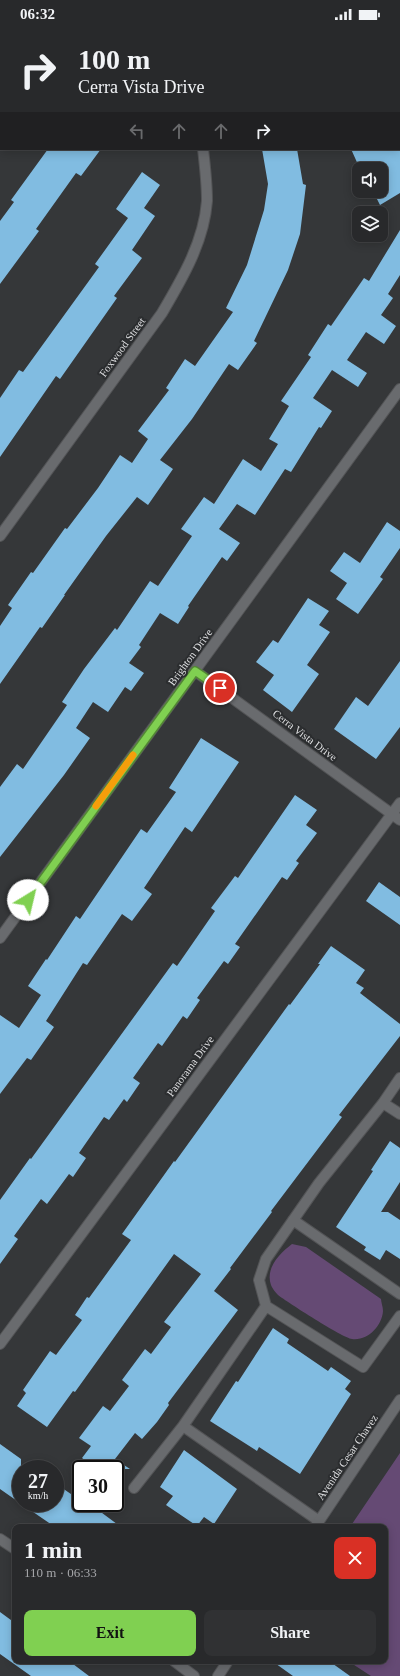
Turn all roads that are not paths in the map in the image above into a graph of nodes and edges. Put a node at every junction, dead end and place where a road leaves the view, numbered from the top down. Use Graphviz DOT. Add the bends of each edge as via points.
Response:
graph roads {
  1 [pos="203,150"];
  2 [pos="400,389"];
  3 [pos="0,536"];
  4 [pos="195,671"];
  5 [pos="400,803"];
  6 [pos="391,814"];
  7 [pos="400,820"];
  8 [pos="0,938"];
  9 [pos="400,1078"];
  10 [pos="383,1103"];
  11 [pos="400,1114"];
  12 [pos="293,1220"];
  13 [pos="400,1294"];
  14 [pos="266,1306"];
  15 [pos="400,1316"];
  16 [pos="0,1344"];
  17 [pos="400,1400"];
  18 [pos="183,1426"];
  19 [pos="134,1488"];
  20 [pos="317,1524"];
  21 [pos="0,1539"];
  22 [pos="12,1547"];
  23 [pos="178,1664"];
  24 [pos="226,1664"];
  25 [pos="194,1676"];
  26 [pos="218,1676"];
  1 -- 3 [label="street, Foxwood Street" via="207,184 204,221 197,246 182,279 162,313"];
  2 -- 4 [label="street, Brighton Drive"];
  4 -- 6 [label="street, Cerra Vista Drive"];
  4 -- 8 [label="street, Brighton Drive"];
  5 -- 6 [label="street, Panorama Drive"];
  6 -- 7 [label="street, Cerra Vista Drive"];
  6 -- 16 [label="street, Panorama Drive"];
  9 -- 10 [label="street"];
  10 -- 11 [label="street"];
  10 -- 12 [label="street"];
  12 -- 13 [label="street"];
  12 -- 14 [label="street" via="266,1259 259,1280"];
  14 -- 15 [label="street" via="363,1368"];
  14 -- 18 [label="street"];
  17 -- 20 [label="street, Avenida Cesar Chavez"];
  18 -- 19 [label="street"];
  18 -- 20 [label="street"];
  21 -- 22 [label="street"];
  23 -- 25 [label="street"];
  24 -- 26 [label="street"];
}
